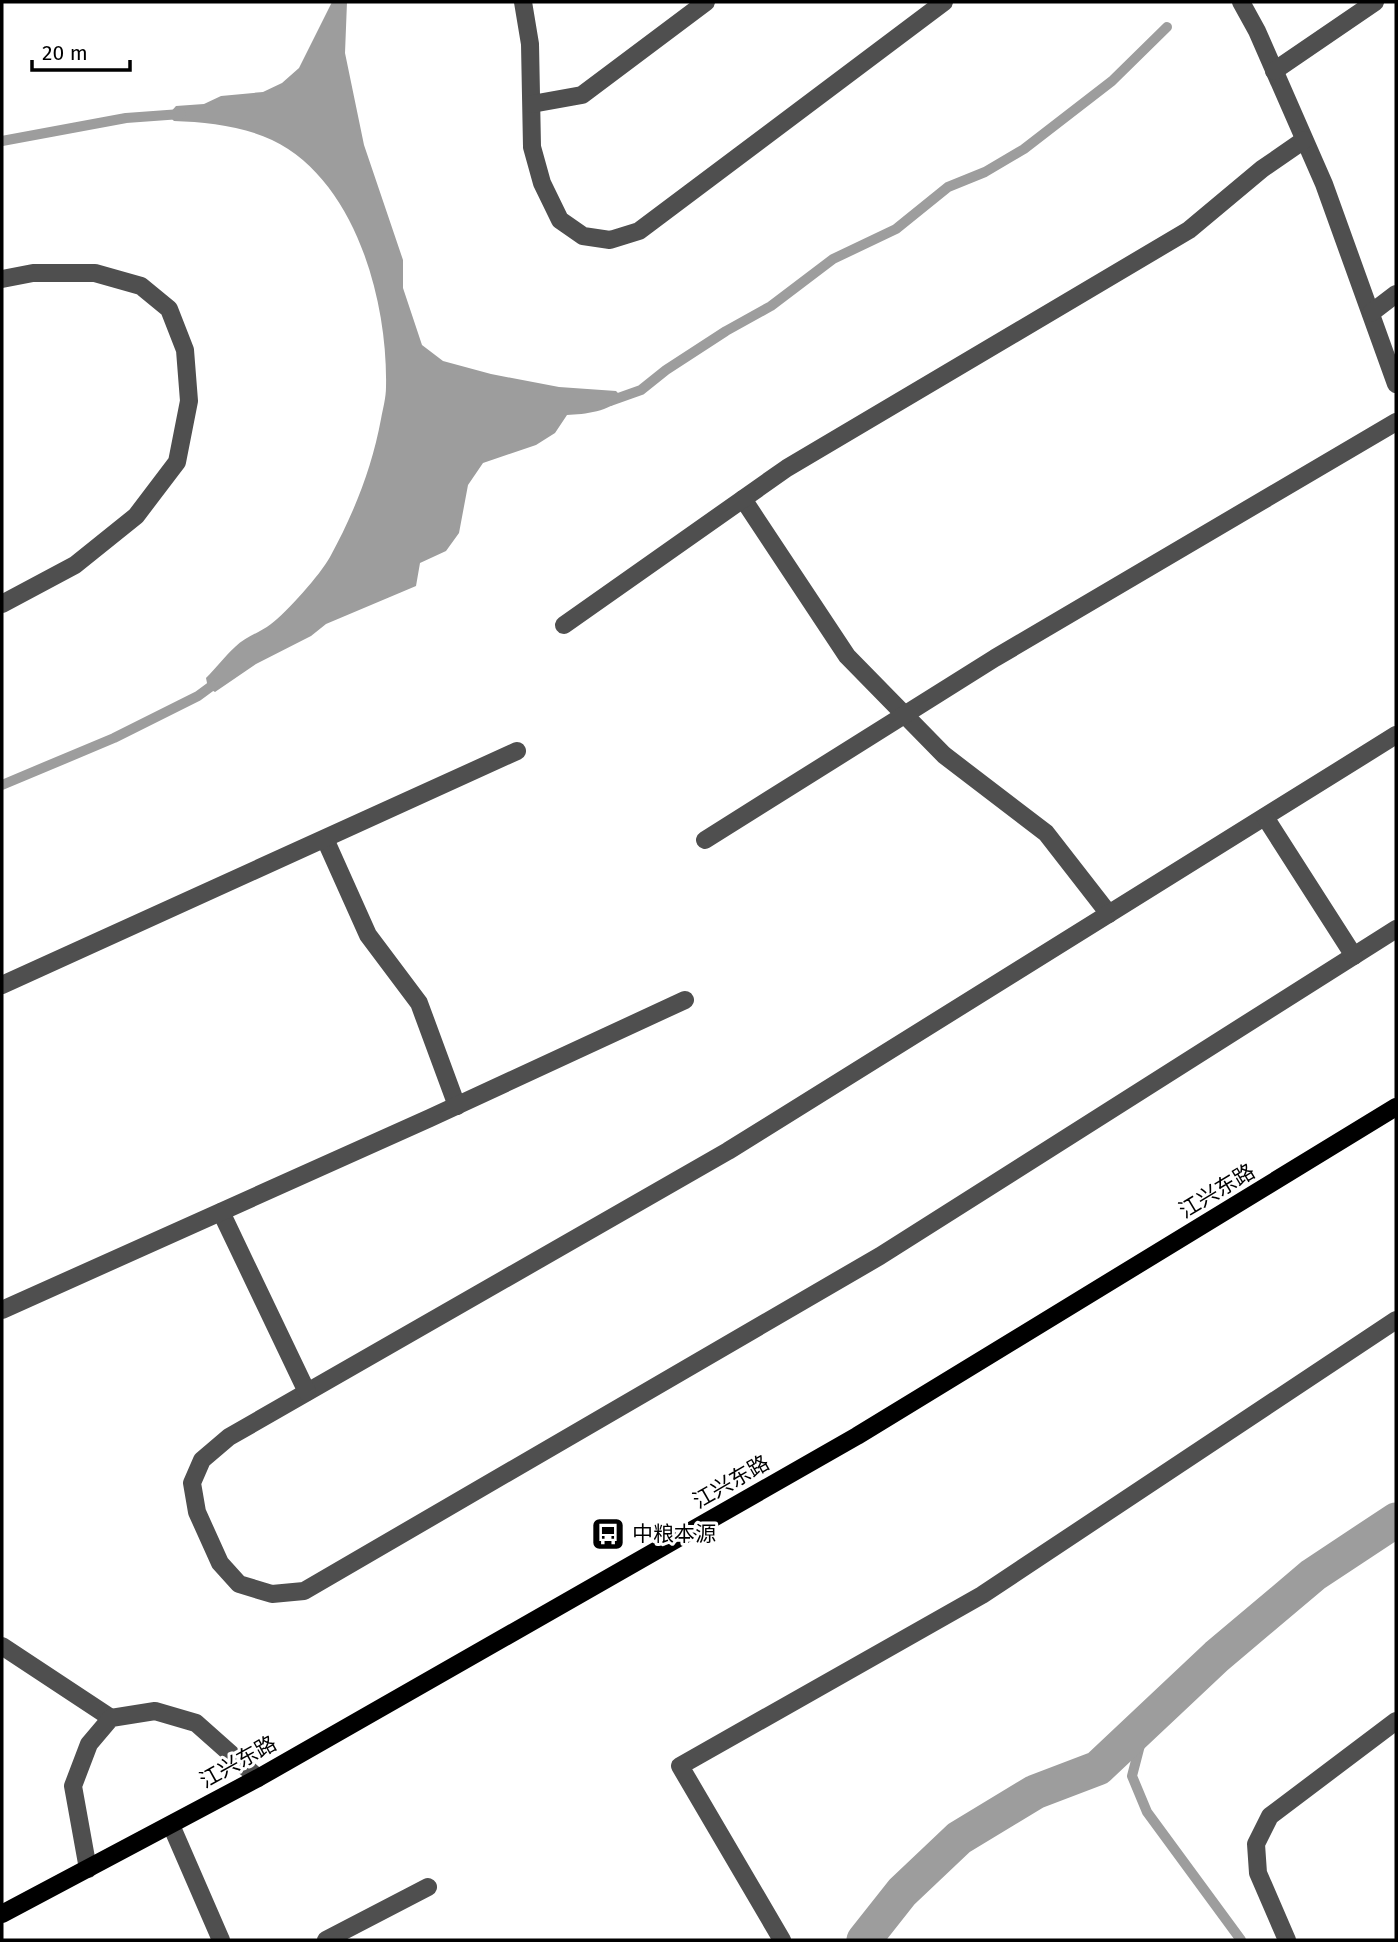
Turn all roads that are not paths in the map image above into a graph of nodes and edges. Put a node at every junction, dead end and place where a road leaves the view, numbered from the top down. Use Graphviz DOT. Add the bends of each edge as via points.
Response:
graph roads {
  1 [pos="523,2"];
  2 [pos="706,2"];
  3 [pos="944,2"];
  4 [pos="1241,2"];
  5 [pos="1375,2"];
  6 [pos="1274,71"];
  7 [pos="532,104"];
  8 [pos="1304,140"];
  9 [pos="2,279"];
  10 [pos="1396,294"];
  11 [pos="1371,313"];
  12 [pos="1396,384"];
  13 [pos="1396,422"];
  14 [pos="743,499"];
  15 [pos="2,604"];
  16 [pos="564,625"];
  17 [pos="905,715"];
  18 [pos="1396,735"];
  19 [pos="517,751"];
  20 [pos="1265,817"];
  21 [pos="324,839"];
  22 [pos="705,841"];
  23 [pos="1109,914"];
  24 [pos="1396,929"];
  25 [pos="1354,956"];
  26 [pos="2,985"];
  27 [pos="685,1000"];
  28 [pos="457,1106"];
  29 [pos="1396,1107"];
  30 [pos="221,1212"];
  31 [pos="2,1310"];
  32 [pos="1396,1320"];
  33 [pos="307,1392"];
  34 [pos="2,1646"];
  35 [pos="111,1718"];
  36 [pos="1396,1721"];
  37 [pos="258,1778"];
  38 [pos="171,1825"];
  39 [pos="88,1869"];
  40 [pos="428,1887"];
  41 [pos="2,1914"];
  42 [pos="221,1940"];
  43 [pos="326,1940"];
  44 [pos="782,1940"];
  45 [pos="1287,1940"];
  1 -- 7 [label="street"];
  2 -- 7 [label="street" via="582,95"];
  3 -- 7 [label="street" via="639,231 610,240 583,236 560,220 542,183 532,147"];
  4 -- 6 [label="street"];
  5 -- 6 [label="street"];
  6 -- 8 [label="street"];
  8 -- 11 [label="street"];
  8 -- 14 [label="street" via="1189,230 787,468"];
  9 -- 15 [label="street" via="33,273 95,273 141,286 169,309 186,350 190,401 177,462 135,516 75,565"];
  10 -- 11 [label="street"];
  11 -- 12 [label="street"];
  13 -- 17 [label="street"];
  14 -- 16 [label="street"];
  14 -- 17 [label="street" via="848,656"];
  17 -- 22 [label="street"];
  17 -- 23 [label="street" via="944,755 1046,833"];
  18 -- 20 [label="street"];
  19 -- 21 [label="street"];
  20 -- 23 [label="street"];
  20 -- 25 [label="street"];
  21 -- 26 [label="street"];
  21 -- 28 [label="street" via="368,935 419,1003"];
  23 -- 33 [label="street" via="728,1151"];
  24 -- 25 [label="street"];
  25 -- 33 [label="street" via="880,1256 304,1591 272,1594 239,1584 220,1563 197,1512 192,1483 202,1460 229,1437"];
  27 -- 28 [label="street"];
  28 -- 30 [label="street"];
  29 -- 37 [label="main road, 江兴东路" via="858,1436"];
  30 -- 31 [label="street"];
  30 -- 33 [label="street"];
  32 -- 44 [label="street" via="982,1595 680,1766"];
  34 -- 35 [label="street"];
  35 -- 37 [label="street" via="155,1711 196,1723"];
  35 -- 39 [label="street" via="89,1744 73,1786"];
  36 -- 45 [label="street" via="1270,1816 1256,1844 1258,1873"];
  37 -- 38 [label="main road, 江兴东路"];
  38 -- 39 [label="main road, 江兴东路"];
  38 -- 42 [label="street"];
  39 -- 41 [label="main road, 江兴东路"];
  40 -- 43 [label="street"];
}
